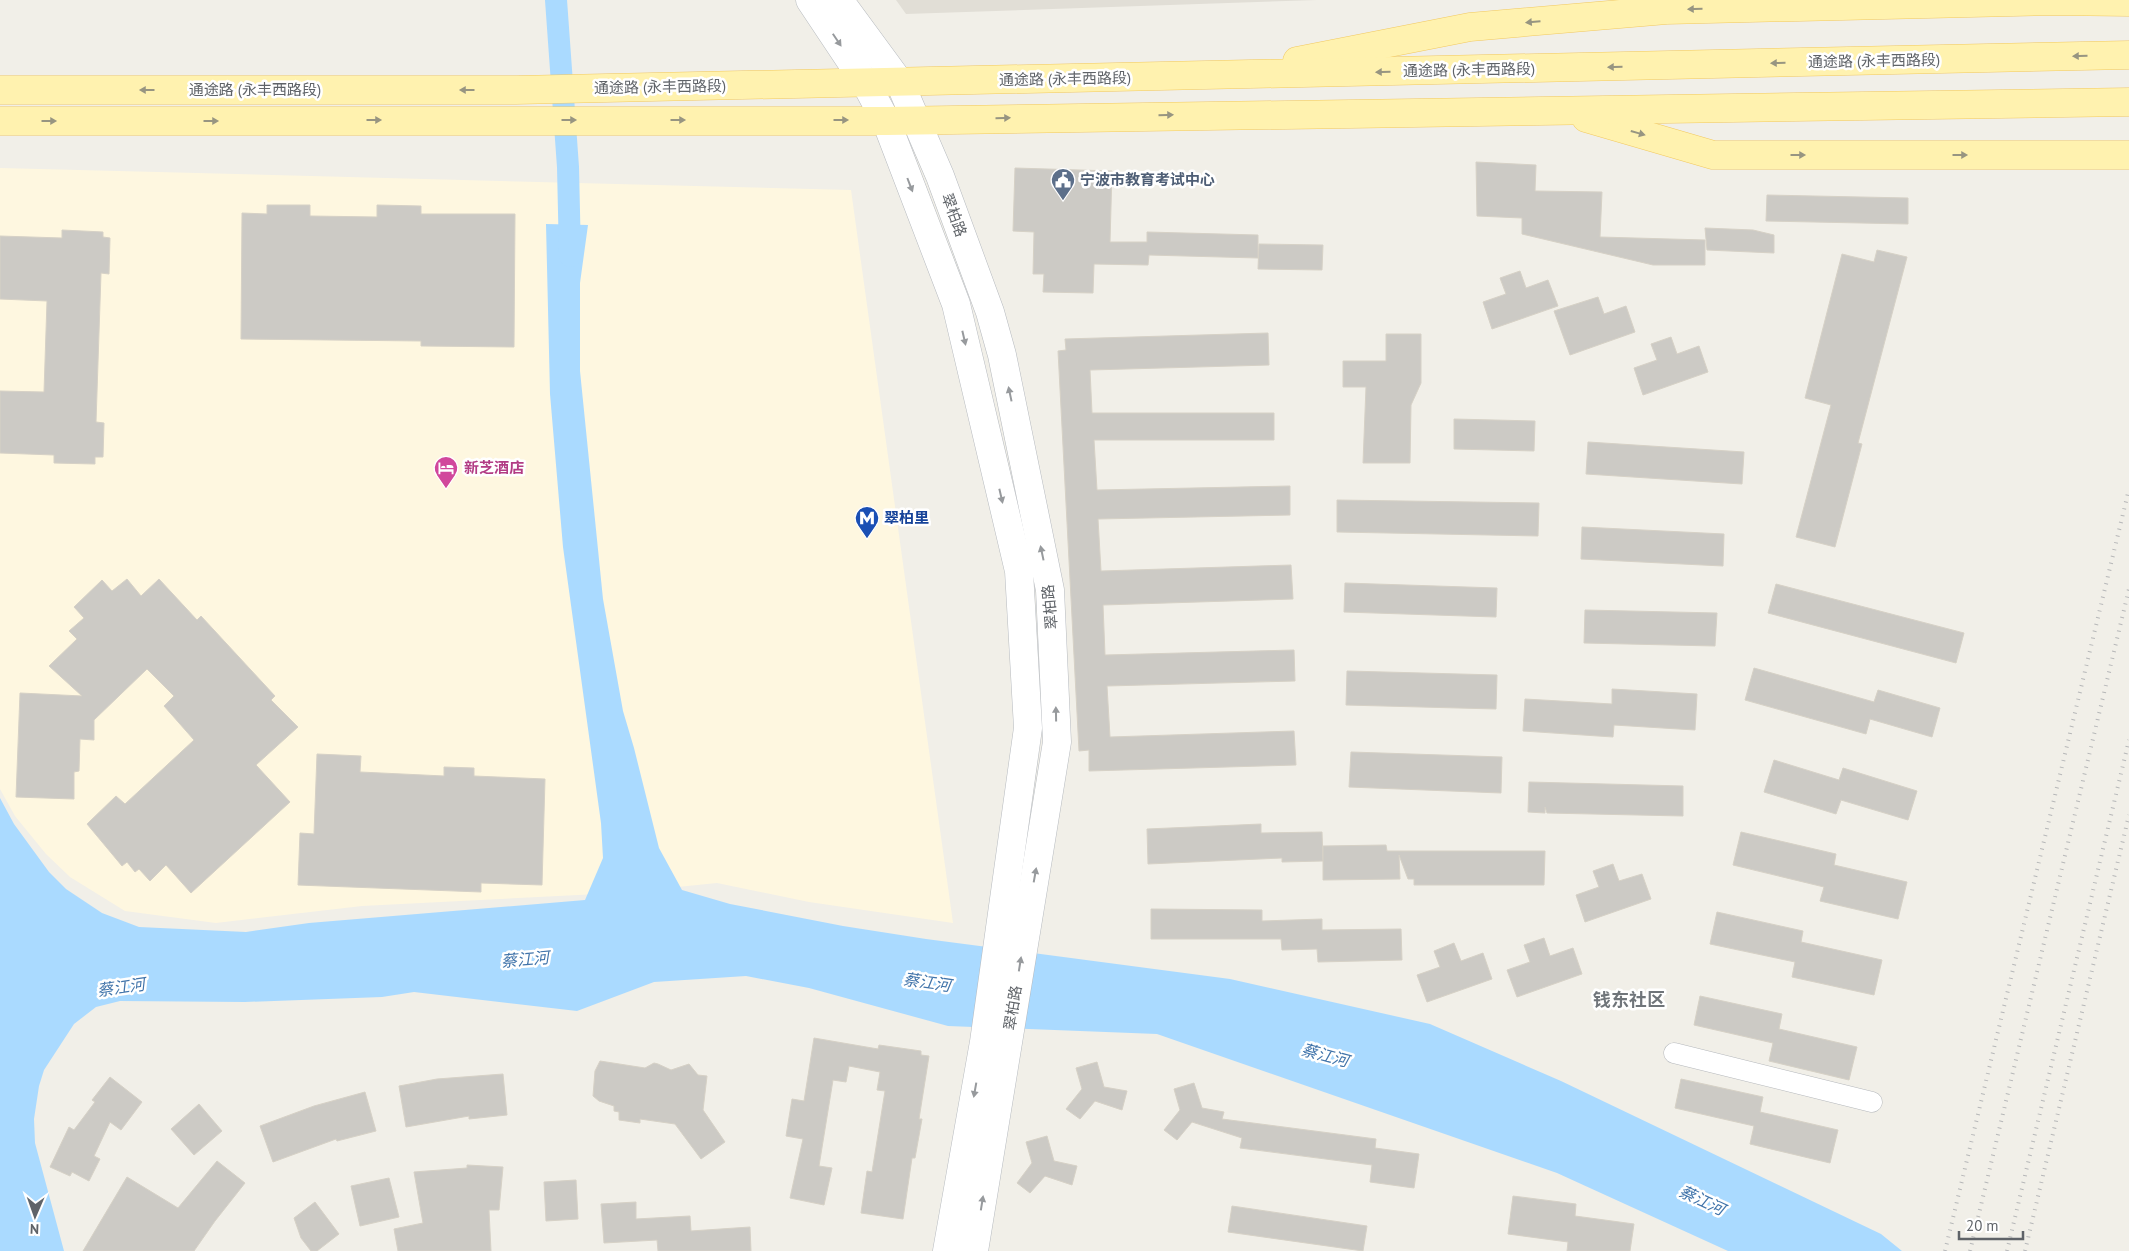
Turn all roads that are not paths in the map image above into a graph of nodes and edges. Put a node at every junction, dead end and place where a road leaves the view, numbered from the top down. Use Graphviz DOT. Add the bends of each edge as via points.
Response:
graph roads {
  1 [pos="810,0"];
  2 [pos="839,0"];
  3 [pos="2129,2"];
  4 [pos="2129,55"];
  5 [pos="1224,75"];
  6 [pos="900,83"];
  7 [pos="866,84"];
  8 [pos="0,90"];
  9 [pos="2129,102"];
  10 [pos="1558,110"];
  11 [pos="916,119"];
  12 [pos="0,121"];
  13 [pos="886,121"];
  14 [pos="2129,155"];
  15 [pos="1014,921"];
  16 [pos="995,1044"];
  17 [pos="1674,1053"];
  18 [pos="1872,1102"];
  19 [pos="946,1251"];
  20 [pos="974,1251"];
  1 -- 7 [label="main road, 翠柏路, one-way"];
  2 -- 6 [label="main road, 翠柏路"];
  3 -- 5 [label="main road, one-way" via="2050,0 1666,10 1470,27"];
  4 -- 5 [label="main road, 通途路 (永丰西路段), one-way"];
  5 -- 6 [label="main road, 通途路 (永丰西路段)"];
  6 -- 7 [label="main road, 通途路 (永丰西路段)"];
  6 -- 11 [label="main road, 翠柏路"];
  7 -- 8 [label="main road, 通途路 (永丰西路段), one-way" via="516,90"];
  7 -- 13 [label="main road, 翠柏路"];
  9 -- 10 [label="main road, 通途路 (永丰西路段)"];
  11 -- 10 [label="main road, 通途路 (永丰西路段), one-way"];
  10 -- 14 [label="main road, one-way" via="1713,155"];
  11 -- 13 [label="main road, 通途路 (永丰西路段)"];
  15 -- 11 [label="main road, 翠柏路, one-way" via="1057,742 1050,590 992,320"];
  12 -- 13 [label="main road, 通途路 (永丰西路段), one-way"];
  13 -- 15 [label="main road, 翠柏路, one-way" via="956,304 1019,571 1028,728"];
  15 -- 16 [label="main road, 翠柏路"];
  16 -- 19 [label="main road, 翠柏路, one-way"];
  20 -- 16 [label="main road, 翠柏路, one-way"];
  17 -- 18 [label="street"];
}
